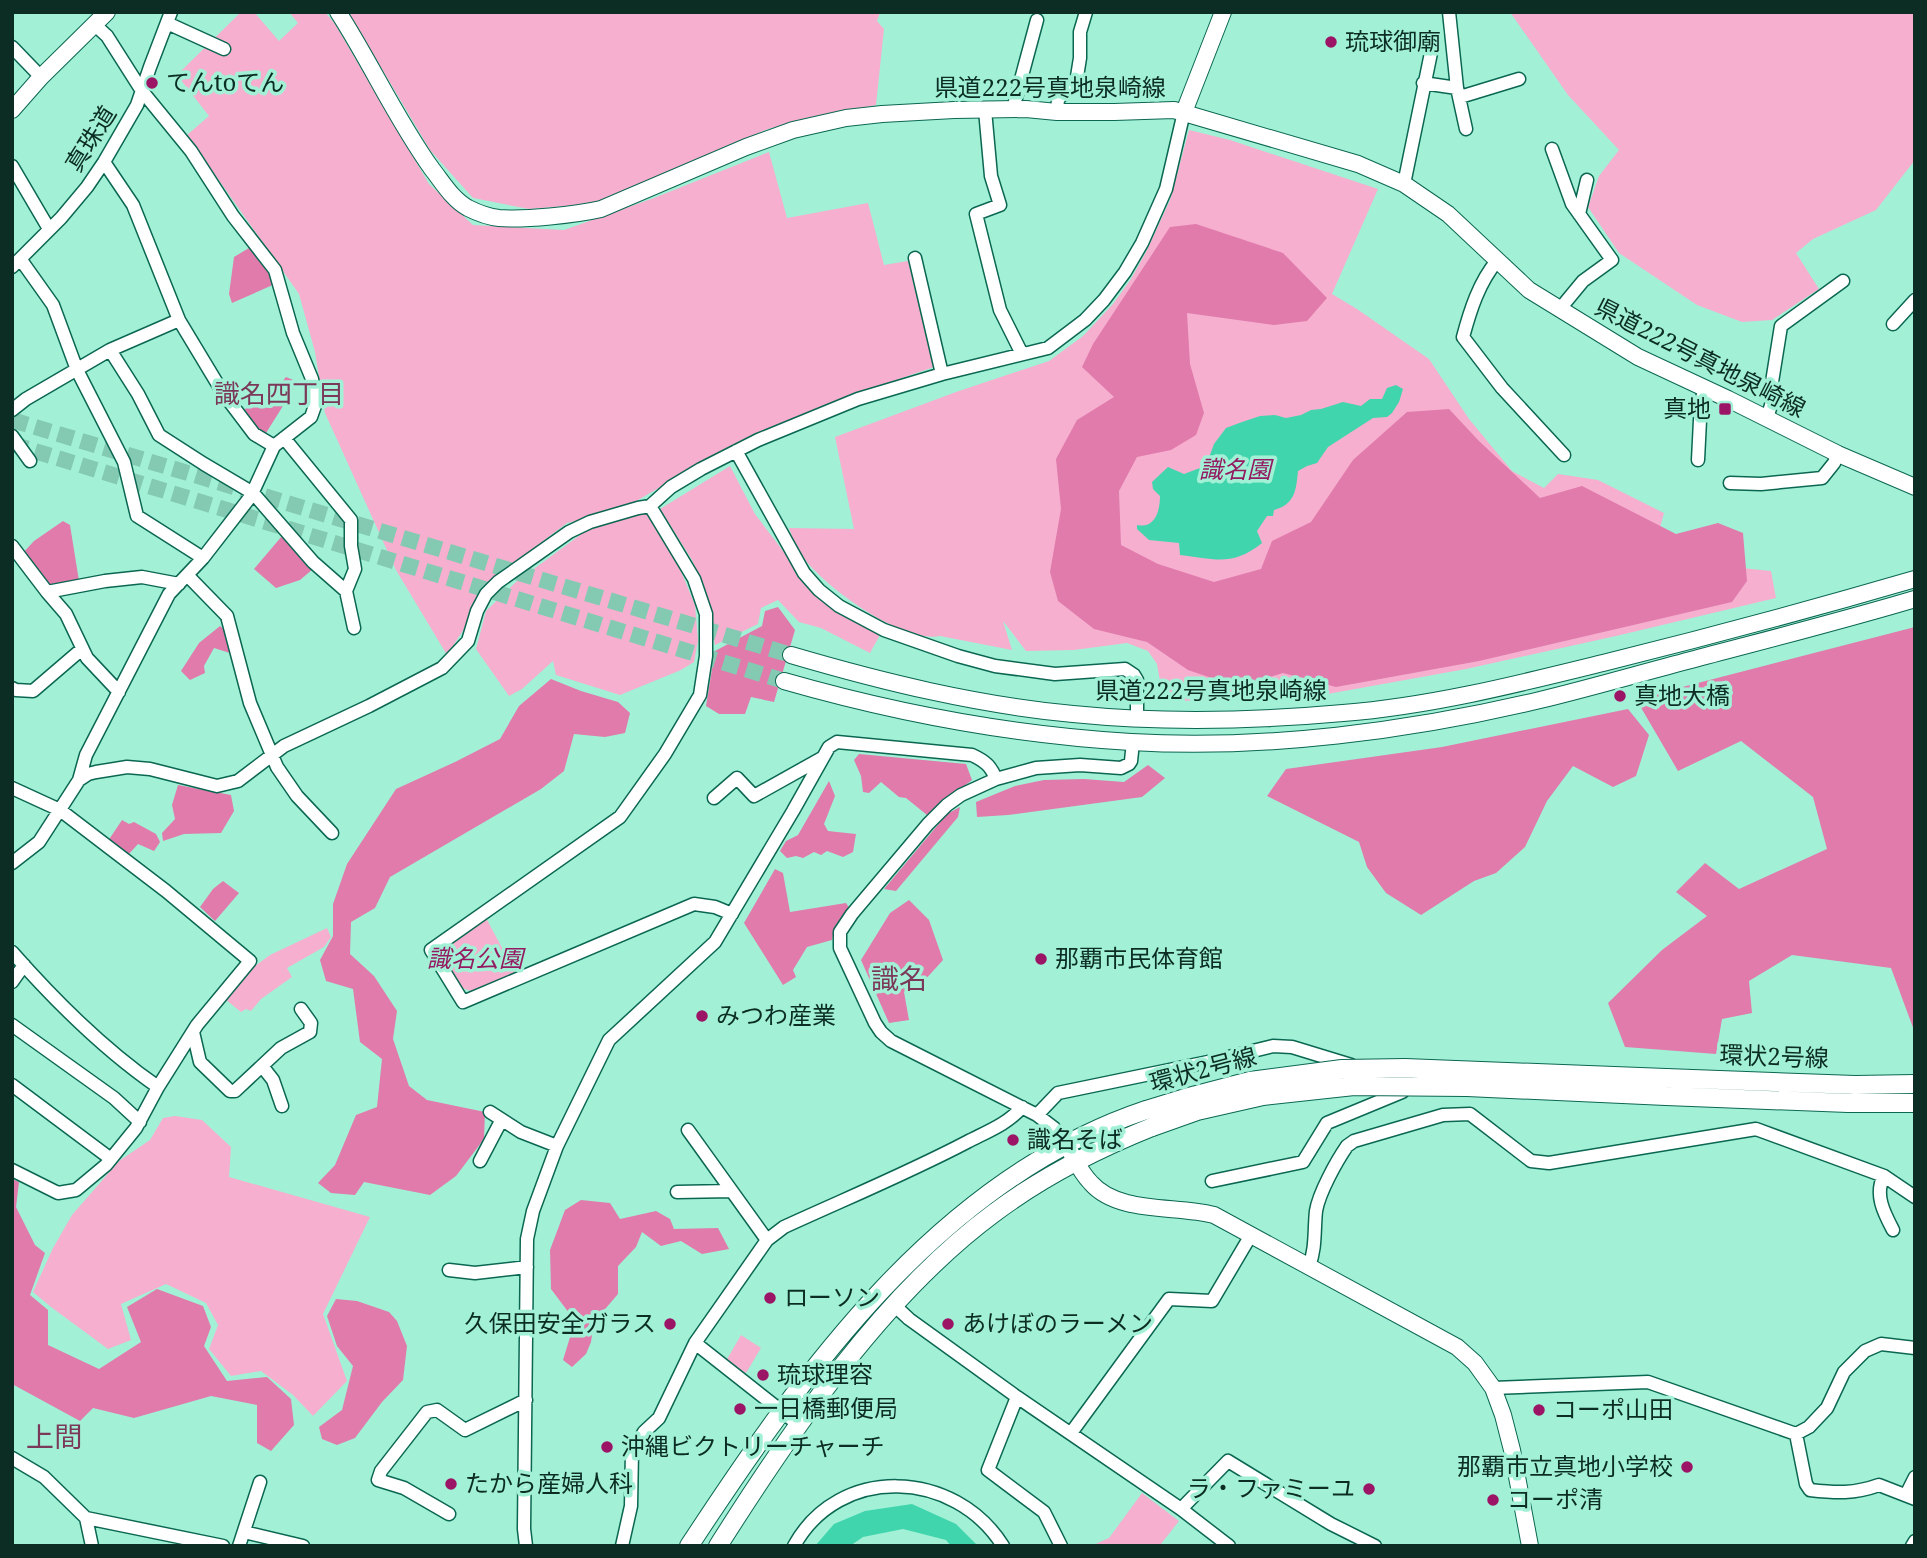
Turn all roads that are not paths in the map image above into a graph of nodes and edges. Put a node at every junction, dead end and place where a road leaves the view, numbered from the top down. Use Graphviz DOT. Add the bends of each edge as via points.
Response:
graph roads {
  1 [pos="107,12"];
  2 [pos="338,12"];
  3 [pos="1086,12"];
  4 [pos="1223,12"];
  5 [pos="1449,12"];
  6 [pos="169,18"];
  7 [pos="1037,20"];
  8 [pos="95,25"];
  9 [pos="12,47"];
  10 [pos="1432,48"];
  11 [pos="224,49"];
  12 [pos="41,76"];
  13 [pos="1519,79"];
  14 [pos="1423,83"];
  15 [pos="142,91"];
  16 [pos="1459,93"];
  17 [pos="1013,109"];
  18 [pos="12,110"];
  19 [pos="985,110"];
  20 [pos="1057,112"];
  21 [pos="1184,112"];
  22 [pos="1466,129"];
  23 [pos="1552,149"];
  24 [pos="104,162"];
  25 [pos="12,166"];
  26 [pos="1587,180"];
  27 [pos="1404,184"];
  28 [pos="1579,214"];
  29 [pos="49,229"];
  30 [pos="915,258"];
  31 [pos="1497,261"];
  32 [pos="17,263"];
  33 [pos="1843,281"];
  34 [pos="1915,300"];
  35 [pos="1559,310"];
  36 [pos="178,320"];
  37 [pos="1893,324"];
  38 [pos="110,350"];
  39 [pos="1022,354"];
  40 [pos="77,370"];
  41 [pos="942,374"];
  42 [pos="1706,388"];
  43 [pos="12,410"];
  44 [pos="1767,418"];
  45 [pos="12,436"];
  46 [pos="279,442"];
  47 [pos="736,451"];
  48 [pos="1838,454"];
  49 [pos="1564,455"];
  50 [pos="1698,460"];
  51 [pos="30,461"];
  52 [pos="1730,483"];
  53 [pos="1915,487"];
  54 [pos="253,493"];
  55 [pos="650,506"];
  56 [pos="12,546"];
  57 [pos="203,558"];
  58 [pos="183,579"];
  59 [pos="1915,579"];
  60 [pos="346,591"];
  61 [pos="47,592"];
  62 [pos="1915,599"];
  63 [pos="354,628"];
  64 [pos="82,649"];
  65 [pos="791,655"];
  66 [pos="783,681"];
  67 [pos="12,688"];
  68 [pos="119,692"];
  69 [pos="1137,718"];
  70 [pos="1133,743"];
  71 [pos="272,756"];
  72 [pos="822,758"];
  73 [pos="996,779"];
  74 [pos="79,780"];
  75 [pos="12,788"];
  76 [pos="713,798"];
  77 [pos="60,810"];
  78 [pos="332,833"];
  79 [pos="12,863"];
  80 [pos="732,915"];
  81 [pos="12,952"];
  82 [pos="24,965"];
  83 [pos="12,982"];
  84 [pos="301,1009"];
  85 [pos="12,1025"];
  86 [pos="193,1032"];
  87 [pos="262,1066"];
  88 [pos="1915,1084"];
  89 [pos="12,1085"];
  90 [pos="158,1087"];
  91 [pos="1666,1087"];
  92 [pos="1915,1103"];
  93 [pos="282,1106"];
  94 [pos="1022,1107"];
  95 [pos="490,1112"];
  96 [pos="1037,1115"];
  97 [pos="1149,1119"];
  98 [pos="501,1121"];
  99 [pos="140,1122"];
  100 [pos="688,1130"];
  101 [pos="1066,1145"];
  102 [pos="557,1146"];
  103 [pos="111,1159"];
  104 [pos="480,1161"];
  105 [pos="1076,1162"];
  106 [pos="12,1170"];
  107 [pos="1884,1176"];
  108 [pos="1212,1181"];
  109 [pos="731,1191"];
  110 [pos="677,1192"];
  111 [pos="1915,1197"];
  112 [pos="1893,1230"];
  113 [pos="1251,1235"];
  114 [pos="767,1240"];
  115 [pos="1309,1266"];
  116 [pos="527,1267"];
  117 [pos="449,1270"];
  118 [pos="894,1306"];
  119 [pos="695,1343"];
  120 [pos="1915,1348"];
  121 [pos="1493,1388"];
  122 [pos="1017,1397"];
  123 [pos="526,1400"];
  124 [pos="782,1411"];
  125 [pos="799,1424"];
  126 [pos="1071,1433"];
  127 [pos="1796,1434"];
  128 [pos="12,1458"];
  129 [pos="1915,1477"];
  130 [pos="260,1482"];
  131 [pos="1910,1497"];
  132 [pos="1181,1509"];
  133 [pos="449,1514"];
  134 [pos="86,1518"];
  135 [pos="244,1532"];
  136 [pos="92,1546"];
  137 [pos="223,1546"];
  138 [pos="239,1546"];
  139 [pos="303,1546"];
  140 [pos="526,1546"];
  141 [pos="622,1546"];
  142 [pos="690,1546"];
  143 [pos="718,1546"];
  144 [pos="794,1546"];
  145 [pos="1003,1546"];
  146 [pos="1061,1546"];
  147 [pos="1229,1546"];
  148 [pos="1375,1546"];
  149 [pos="1530,1546"];
  1 -- 8 [label="main road"];
  2 -- 19 [label="main road, 県道222号真地泉崎線" via="420,152 454,198 499,218 601,209 746,146 820,124 882,114"];
  3 -- 20 [label="street" via="1076,83 1058,99"];
  4 -- 21 [label="main road"];
  5 -- 16 [label="street"];
  6 -- 11 [label="street"];
  6 -- 15 [label="street, 真珠道"];
  7 -- 17 [label="street"];
  8 -- 12 [label="main road"];
  8 -- 15 [label="street"];
  9 -- 12 [label="street"];
  10 -- 14 [label="street"];
  12 -- 18 [label="main road"];
  13 -- 16 [label="street"];
  14 -- 16 [label="street"];
  14 -- 27 [label="street"];
  15 -- 24 [label="street, 真珠道"];
  15 -- 46 [label="street" via="191,151 275,270 316,403 311,417"];
  16 -- 22 [label="street"];
  17 -- 19 [label="main road, 県道222号真地泉崎線"];
  17 -- 20 [label="main road, 県道222号真地泉崎線"];
  19 -- 39 [label="street" via="991,176 1000,205 976,214 1000,310"];
  20 -- 21 [label="main road, 県道222号真地泉崎線"];
  21 -- 27 [label="main road, 県道222号真地泉崎線" via="1358,163"];
  21 -- 39 [label="street" via="1166,189 1125,272 1085,320 1048,348"];
  23 -- 28 [label="street"];
  24 -- 29 [label="street, 真珠道"];
  24 -- 36 [label="street" via="133,205"];
  25 -- 29 [label="street"];
  26 -- 28 [label="street"];
  27 -- 31 [label="main road, 県道222号真地泉崎線" via="1448,214"];
  28 -- 35 [label="street" via="1612,260 1583,281"];
  29 -- 32 [label="street, 真珠道"];
  30 -- 41 [label="street"];
  31 -- 35 [label="main road, 県道222号真地泉崎線"];
  31 -- 49 [label="street" via="1488,272 1463,337 1502,388"];
  32 -- 40 [label="street" via="53,305"];
  33 -- 44 [label="street" via="1782,326"];
  34 -- 37 [label="street"];
  35 -- 42 [label="main road, 県道222号真地泉崎線" via="1638,357"];
  36 -- 38 [label="street"];
  36 -- 46 [label="street" via="254,434"];
  38 -- 40 [label="street"];
  38 -- 54 [label="street" via="159,435"];
  39 -- 41 [label="street"];
  40 -- 43 [label="street"];
  40 -- 57 [label="street" via="124,462 137,516"];
  41 -- 47 [label="street" via="858,400"];
  42 -- 44 [label="main road, 県道222号真地泉崎線"];
  42 -- 50 [label="street" via="1701,400"];
  44 -- 48 [label="main road, 県道222号真地泉崎線"];
  45 -- 51 [label="street"];
  46 -- 54 [label="street"];
  46 -- 60 [label="street" via="351,520 355,569"];
  47 -- 55 [label="street" via="671,487"];
  47 -- 69 [label="street" via="804,573 839,607 884,630 995,666 1055,674 1125,669 1138,680"];
  48 -- 52 [label="street" via="1822,478"];
  48 -- 53 [label="main road, 県道222号真地泉崎線"];
  54 -- 57 [label="street"];
  54 -- 60 [label="street" via="313,562"];
  55 -- 71 [label="street" via="569,532 486,594 468,641 442,668"];
  55 -- 80 [label="street" via="694,579 706,614 700,695 620,817 431,950 463,1002 694,904"];
  56 -- 61 [label="street"];
  57 -- 58 [label="street"];
  58 -- 61 [label="street" via="142,577"];
  58 -- 68 [label="street" via="169,594"];
  58 -- 71 [label="street" via="227,616 250,703"];
  59 -- 69 [label="main road, 県道222号真地泉崎線" via="1674,646 1454,697 1346,713 1242,719"];
  60 -- 63 [label="street"];
  61 -- 64 [label="street" via="66,614"];
  62 -- 70 [label="main road, 県道222号真地泉崎線" via="1539,701 1441,720 1332,736"];
  64 -- 67 [label="street" via="33,691"];
  64 -- 68 [label="street"];
  65 -- 69 [label="main road, 県道222号真地泉崎線" via="949,695 1072,714"];
  66 -- 70 [label="main road, 県道222号真地泉崎線" via="948,721"];
  68 -- 74 [label="street" via="83,762"];
  70 -- 73 [label="street" via="1131,761 1121,768 1047,766"];
  71 -- 74 [label="street" via="238,781 217,786 127,767"];
  71 -- 78 [label="street" via="297,796"];
  72 -- 73 [label="street" via="837,742 972,755 986,762"];
  72 -- 76 [label="street" via="754,796 737,778"];
  72 -- 80 [label="street"];
  73 -- 94 [label="street" via="961,795 937,814 852,914 840,932 839,943 875,1023 891,1041"];
  74 -- 77 [label="street"];
  75 -- 77 [label="street"];
  77 -- 79 [label="street" via="39,842"];
  77 -- 86 [label="street" via="250,961"];
  80 -- 102 [label="street" via="715,942 608,1040"];
  81 -- 82 [label="street"];
  82 -- 83 [label="street"];
  82 -- 90 [label="street" via="81,1024"];
  84 -- 87 [label="street" via="312,1023 310,1032 281,1048"];
  85 -- 99 [label="street"];
  86 -- 87 [label="street" via="200,1062 230,1091"];
  86 -- 90 [label="street"];
  87 -- 93 [label="street" via="273,1080"];
  88 -- 91 [label="main road, 環状2号線"];
  89 -- 103 [label="street"];
  90 -- 99 [label="street"];
  91 -- 92 [label="main road, 環状2号線" via="1821,1102"];
  91 -- 97 [label="main road, 環状2号線, bridge" via="1354,1086 1263,1096"];
  94 -- 96 [label="street"];
  94 -- 114 [label="street" via="949,1151 784,1227"];
  95 -- 98 [label="street"];
  96 -- 101 [label="street"];
  96 -- 108 [label="street" via="1058,1093 1273,1046 1292,1047 1400,1077 1402,1092 1327,1123 1303,1162"];
  97 -- 101 [label="main road, 環状2号線" via="1118,1121"];
  97 -- 105 [label="main road, 環状2号線"];
  98 -- 102 [label="street"];
  98 -- 104 [label="street"];
  99 -- 103 [label="street"];
  100 -- 109 [label="street"];
  101 -- 105 [label="main road"];
  101 -- 124 [label="main road, 環状2号線" via="1013,1177 948,1226 883,1289"];
  102 -- 116 [label="street" via="533,1211"];
  103 -- 106 [label="street" via="76,1190 58,1193"];
  105 -- 113 [label="main road" via="1092,1184 1118,1201 1199,1211"];
  105 -- 118 [label="main road, 環状2号線" via="985,1220"];
  107 -- 111 [label="street"];
  107 -- 112 [label="street" via="1879,1184 1882,1210"];
  107 -- 115 [label="street" via="1756,1129 1549,1163 1531,1161 1470,1114 1443,1115 1347,1146 1319,1198"];
  109 -- 110 [label="street"];
  109 -- 114 [label="street"];
  113 -- 115 [label="main road"];
  113 -- 126 [label="street" via="1212,1301 1169,1299"];
  114 -- 119 [label="street"];
  115 -- 121 [label="main road" via="1457,1347"];
  116 -- 117 [label="street" via="475,1273"];
  116 -- 123 [label="street"];
  118 -- 122 [label="street"];
  118 -- 125 [label="main road, 環状2号線"];
  119 -- 124 [label="street"];
  119 -- 141 [label="street" via="659,1418 632,1451 631,1506"];
  120 -- 127 [label="street" via="1881,1344 1864,1352 1844,1372 1827,1408"];
  121 -- 127 [label="street" via="1648,1382"];
  121 -- 149 [label="main road" via="1512,1450"];
  122 -- 126 [label="street"];
  122 -- 146 [label="street" via="988,1470 1044,1511"];
  123 -- 133 [label="street" via="465,1430 438,1410 427,1412 377,1480 404,1488"];
  123 -- 140 [label="street"];
  124 -- 125 [label="street"];
  124 -- 142 [label="main road, 環状2号線"];
  125 -- 143 [label="main road, 環状2号線"];
  126 -- 132 [label="street"];
  127 -- 131 [label="street" via="1810,1490 1861,1492 1879,1485"];
  128 -- 134 [label="street" via="44,1477"];
  129 -- 131 [label="street"];
  130 -- 135 [label="street"];
  132 -- 147 [label="street"];
  132 -- 148 [label="street" via="1228,1461"];
  134 -- 136 [label="street"];
  134 -- 137 [label="street"];
  135 -- 138 [label="street"];
  135 -- 139 [label="street"];
  144 -- 145 [label="street" via="802,1531 843,1497 892,1486 951,1498 975,1515"];
}
